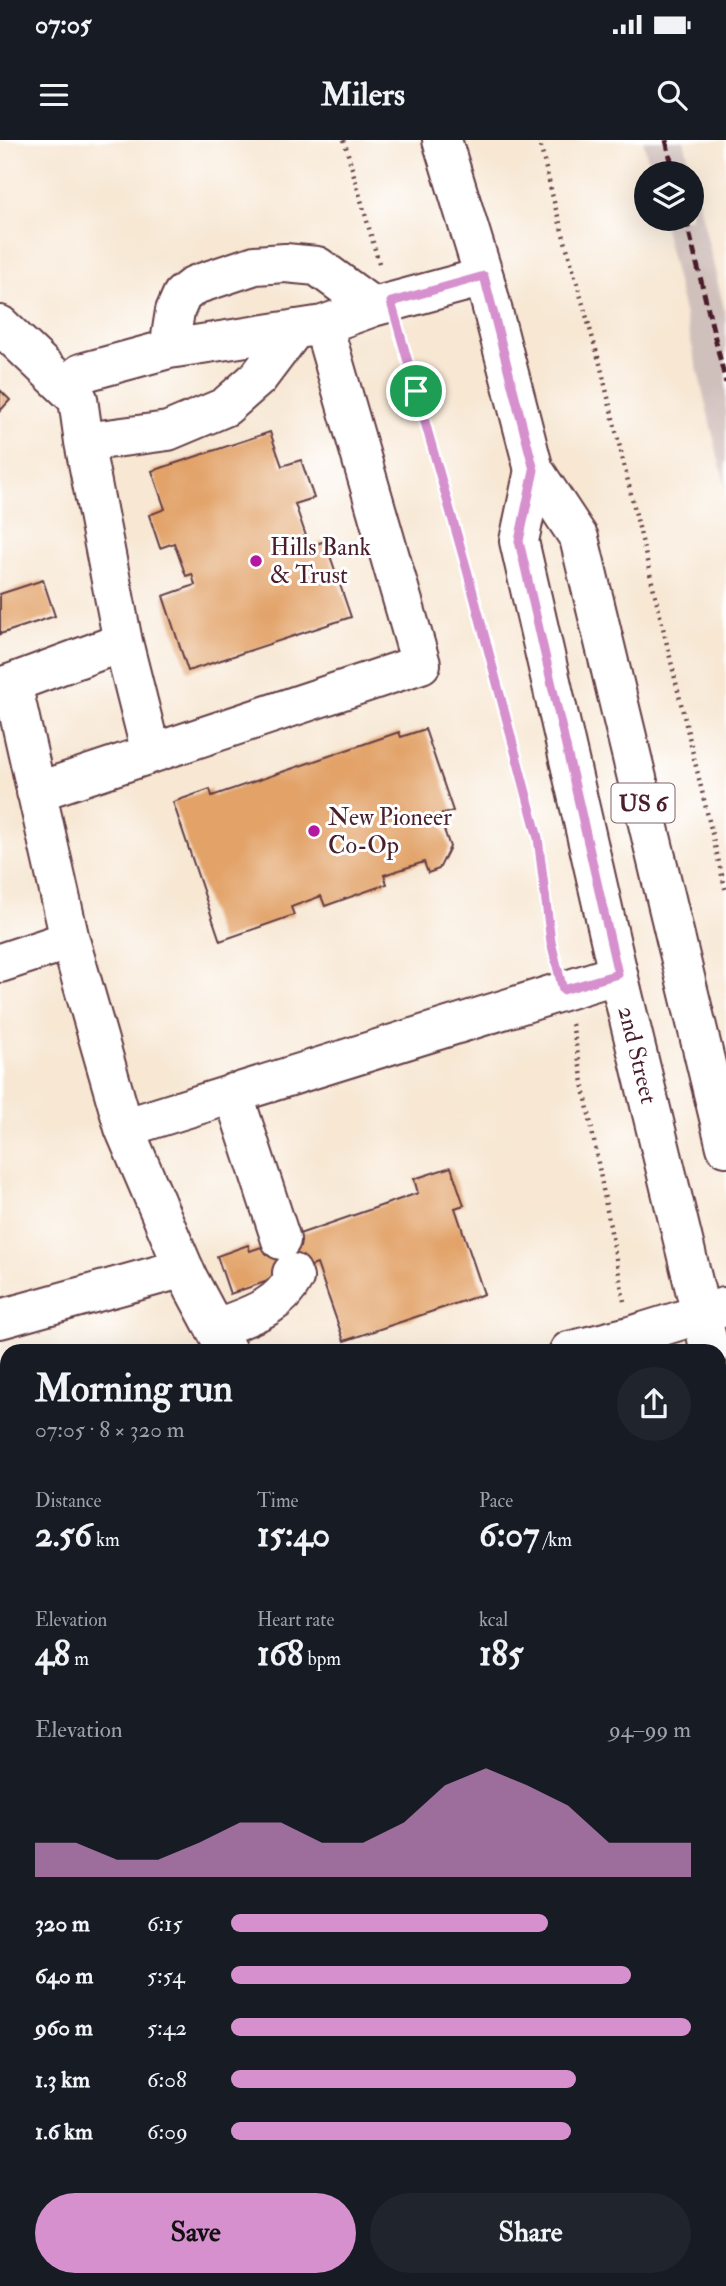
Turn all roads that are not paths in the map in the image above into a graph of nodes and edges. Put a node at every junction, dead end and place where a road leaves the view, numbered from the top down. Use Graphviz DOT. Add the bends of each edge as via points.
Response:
graph roads {
  1 [pos="442,140"];
  2 [pos="484,276"];
  3 [pos="382,304"];
  4 [pos="0,325"];
  5 [pos="309,327"];
  6 [pos="169,349"];
  7 [pos="66,387"];
  8 [pos="84,442"];
  9 [pos="534,470"];
  10 [pos="122,642"];
  11 [pos="6,685"];
  12 [pos="151,753"];
  13 [pos="36,792"];
  14 [pos="70,940"];
  15 [pos="0,962"];
  16 [pos="618,974"];
  17 [pos="233,1093"];
  18 [pos="124,1128"];
  19 [pos="726,1147"];
  20 [pos="184,1268"];
  21 [pos="713,1311"];
  22 [pos="0,1319"];
  23 [pos="221,1340"];
  24 [pos="597,1344"];
  25 [pos="711,1344"];
  1 -- 2 [label="main road, 2nd Street / US 6"];
  2 -- 3 [label="main road"];
  2 -- 9 [label="main road, 2nd Street / US 6"];
  3 -- 5 [label="main road"];
  3 -- 6 [label="main road" via="317,266 255,265 195,285 183,295 175,311"];
  4 -- 7 [label="main road"];
  5 -- 6 [label="main road"];
  5 -- 8 [label="main road" via="225,407 168,431"];
  5 -- 12 [label="main road" via="421,664"];
  6 -- 7 [label="main road" via="81,373"];
  7 -- 8 [label="main road" via="78,399"];
  8 -- 10 [label="main road"];
  9 -- 16 [label="main road, 2nd Street / US 6" via="519,541"];
  9 -- 19 [label="main road, 2nd Street / US 6" via="579,538"];
  10 -- 11 [label="main road"];
  10 -- 12 [label="main road"];
  11 -- 13 [label="main road"];
  12 -- 13 [label="main road"];
  13 -- 14 [label="main road"];
  14 -- 15 [label="main road"];
  14 -- 18 [label="main road"];
  16 -- 17 [label="main road"];
  16 -- 21 [label="main road, 2nd Street / US 6"];
  17 -- 18 [label="main road"];
  17 -- 23 [label="main road" via="294,1279 275,1304"];
  18 -- 20 [label="main road"];
  20 -- 22 [label="main road"];
  20 -- 23 [label="main road"];
  21 -- 24 [label="main road"];
  21 -- 25 [label="main road, 2nd Street / US 6"];
}
